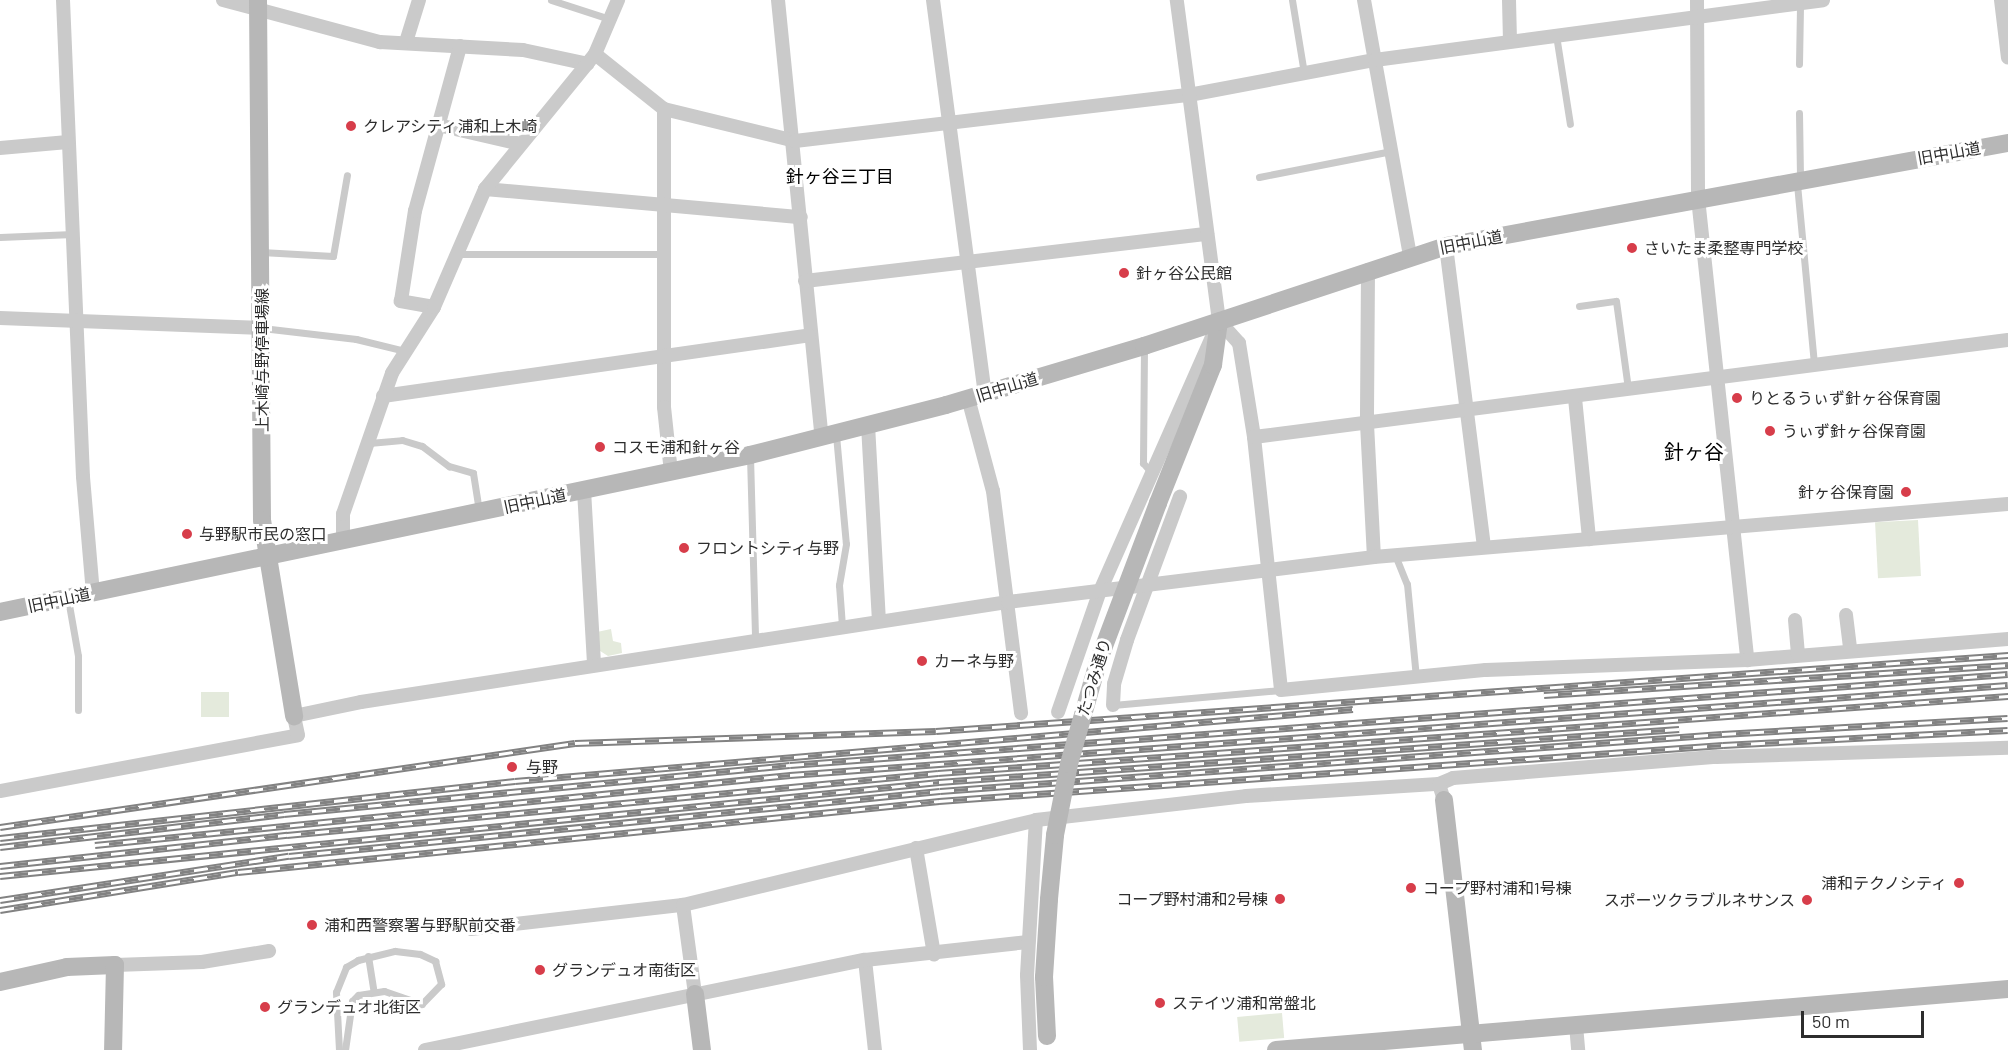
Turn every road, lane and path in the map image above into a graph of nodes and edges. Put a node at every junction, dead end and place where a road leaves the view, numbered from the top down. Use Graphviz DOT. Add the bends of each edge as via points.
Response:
graph roads {
  1 [pos="63,0"];
  2 [pos="223,0"];
  3 [pos="419,0"];
  4 [pos="551,0"];
  5 [pos="618,0"];
  6 [pos="778,0"];
  7 [pos="933,0"];
  8 [pos="1177,0"];
  9 [pos="1292,0"];
  10 [pos="1364,0"];
  11 [pos="1509,0"];
  12 [pos="1696,0"];
  13 [pos="1823,0"];
  14 [pos="2001,0"];
  15 [pos="1800,4"];
  16 [pos="258,6"];
  17 [pos="1696,18"];
  18 [pos="610,19"];
  19 [pos="1556,34"];
  20 [pos="1510,40"];
  21 [pos="406,42"];
  22 [pos="460,46"];
  23 [pos="2008,58"];
  24 [pos="592,59"];
  25 [pos="1374,60"];
  26 [pos="1799,64"];
  27 [pos="1304,73"];
  28 [pos="1189,95"];
  29 [pos="664,109"];
  30 [pos="1799,112"];
  31 [pos="947,123"];
  32 [pos="1570,124"];
  33 [pos="438,125"];
  34 [pos="795,141"];
  35 [pos="68,142"];
  36 [pos="2008,143"];
  37 [pos="521,144"];
  38 [pos="0,148"];
  39 [pos="1391,152"];
  40 [pos="347,175"];
  41 [pos="1258,177"];
  42 [pos="1799,180"];
  43 [pos="485,189"];
  44 [pos="1698,198"];
  45 [pos="664,204"];
  46 [pos="801,217"];
  47 [pos="73,234"];
  48 [pos="1207,234"];
  49 [pos="0,237"];
  50 [pos="1446,246"];
  51 [pos="261,252"];
  52 [pos="456,254"];
  53 [pos="664,254"];
  54 [pos="1410,255"];
  55 [pos="966,264"];
  56 [pos="1368,270"];
  57 [pos="805,281"];
  58 [pos="1579,306"];
  59 [pos="434,308"];
  60 [pos="0,318"];
  61 [pos="1219,321"];
  62 [pos="78,323"];
  63 [pos="262,328"];
  64 [pos="809,335"];
  65 [pos="2008,340"];
  66 [pos="1144,346"];
  67 [pos="405,351"];
  68 [pos="667,357"];
  69 [pos="1814,363"];
  70 [pos="1716,380"];
  71 [pos="1628,391"];
  72 [pos="384,396"];
  73 [pos="977,396"];
  74 [pos="1575,398"];
  75 [pos="1467,410"];
  76 [pos="1367,424"];
  77 [pos="868,425"];
  78 [pos="829,435"];
  79 [pos="1254,437"];
  80 [pos="369,442"];
  81 [pos="750,455"];
  82 [pos="671,472"];
  83 [pos="1151,472"];
  84 [pos="584,490"];
  85 [pos="1180,497"];
  86 [pos="2008,504"];
  87 [pos="480,512"];
  88 [pos="1733,526"];
  89 [pos="1589,539"];
  90 [pos="343,540"];
  91 [pos="1484,547"];
  92 [pos="266,555"];
  93 [pos="1395,555"];
  94 [pos="1374,557"];
  95 [pos="1268,570"];
  96 [pos="1146,583"];
  97 [pos="1100,591"];
  98 [pos="93,593"];
  99 [pos="68,598"];
  100 [pos="1008,602"];
  101 [pos="0,612"];
  102 [pos="1846,615"];
  103 [pos="1796,620"];
  104 [pos="879,621"];
  105 [pos="842,626"];
  106 [pos="755,639"];
  107 [pos="2008,639"];
  108 [pos="1850,650"];
  109 [pos="1797,655"];
  110 [pos="1747,660"];
  111 [pos="594,663"];
  112 [pos="1416,677"];
  113 [pos="1281,690"];
  114 [pos="1113,705"];
  115 [pos="78,710"];
  116 [pos="1058,712"];
  117 [pos="1021,713"];
  118 [pos="294,716"];
  119 [pos="2008,748"];
  120 [pos="0,791"];
  121 [pos="1442,792"];
  122 [pos="1036,820"];
  123 [pos="916,848"];
  124 [pos="683,905"];
  125 [pos="471,929"];
  126 [pos="1028,942"];
  127 [pos="269,951"];
  128 [pos="934,954"];
  129 [pos="369,956"];
  130 [pos="865,960"];
  131 [pos="115,965"];
  132 [pos="0,982"];
  133 [pos="2008,989"];
  134 [pos="374,992"];
  135 [pos="695,994"];
  136 [pos="1576,1025"];
  137 [pos="1472,1042"];
  138 [pos="1048,1043"];
  139 [pos="470,1045"];
  140 [pos="113,1050"];
  141 [pos="339,1050"];
  142 [pos="345,1050"];
  143 [pos="425,1050"];
  144 [pos="702,1050"];
  145 [pos="875,1050"];
  146 [pos="1030,1050"];
  147 [pos="1276,1050"];
  148 [pos="1578,1050"];
  1 -- 35 [label="street"];
  2 -- 16 [label="street"];
  3 -- 21 [label="street"];
  4 -- 18 [label="lane"];
  5 -- 18 [label="street"];
  6 -- 34 [label="street"];
  7 -- 31 [label="street"];
  8 -- 28 [label="street"];
  9 -- 27 [label="lane"];
  10 -- 25 [label="street"];
  11 -- 20 [label="street"];
  12 -- 17 [label="street"];
  13 -- 15 [label="street"];
  14 -- 23 [label="street"];
  15 -- 17 [label="street"];
  15 -- 26 [label="lane"];
  16 -- 21 [label="street" via="380,42"];
  16 -- 51 [label="main road, 上木崎与野停車場線"];
  17 -- 19 [label="street"];
  17 -- 44 [label="street"];
  18 -- 24 [label="street"];
  19 -- 20 [label="street"];
  19 -- 32 [label="lane"];
  20 -- 25 [label="street"];
  21 -- 22 [label="street"];
  22 -- 24 [label="street"];
  22 -- 33 [label="street"];
  24 -- 29 [label="street"];
  24 -- 37 [label="street"];
  25 -- 27 [label="street"];
  25 -- 39 [label="street"];
  27 -- 28 [label="street"];
  28 -- 31 [label="street"];
  28 -- 48 [label="street"];
  29 -- 34 [label="street"];
  29 -- 45 [label="street"];
  30 -- 42 [label="lane"];
  31 -- 34 [label="street"];
  31 -- 55 [label="street"];
  33 -- 37 [label="street"];
  33 -- 59 [label="street" via="415,211 401,301"];
  34 -- 46 [label="street"];
  35 -- 38 [label="street"];
  35 -- 47 [label="street"];
  36 -- 42 [label="main road, 旧中山道"];
  37 -- 43 [label="street"];
  39 -- 41 [label="lane"];
  39 -- 54 [label="street"];
  40 -- 51 [label="lane" via="333,256"];
  42 -- 44 [label="main road, 旧中山道"];
  42 -- 69 [label="lane"];
  43 -- 45 [label="street"];
  43 -- 52 [label="street"];
  44 -- 50 [label="main road, 旧中山道"];
  44 -- 70 [label="street"];
  45 -- 46 [label="street"];
  45 -- 53 [label="street"];
  46 -- 57 [label="street"];
  47 -- 49 [label="lane"];
  47 -- 62 [label="street"];
  48 -- 55 [label="street"];
  48 -- 61 [label="street"];
  50 -- 54 [label="main road, 旧中山道"];
  50 -- 75 [label="street"];
  51 -- 63 [label="main road, 上木崎与野停車場線"];
  52 -- 53 [label="lane"];
  52 -- 59 [label="street"];
  53 -- 68 [label="street"];
  54 -- 56 [label="main road, 旧中山道"];
  55 -- 57 [label="street"];
  55 -- 73 [label="street"];
  56 -- 61 [label="main road, 旧中山道"];
  56 -- 76 [label="street"];
  57 -- 64 [label="street"];
  58 -- 71 [label="lane" via="1616,301"];
  59 -- 67 [label="street"];
  60 -- 62 [label="street"];
  61 -- 66 [label="main road, 旧中山道"];
  61 -- 79 [label="street" via="1239,343"];
  61 -- 83 [label="street"];
  61 -- 138 [label="main road, たつみ通り, bridge" via="1213,365 1098,662 1069,764 1055,835 1049,899 1044,977"];
  62 -- 63 [label="street"];
  62 -- 98 [label="street" via="83,477"];
  63 -- 67 [label="lane" via="356,339"];
  63 -- 92 [label="main road, 上木崎与野停車場線" via="262,520"];
  64 -- 68 [label="street"];
  64 -- 78 [label="street"];
  65 -- 69 [label="street"];
  66 -- 73 [label="main road, 旧中山道"];
  66 -- 83 [label="lane" via="1143,464"];
  67 -- 72 [label="street"];
  68 -- 72 [label="street"];
  68 -- 82 [label="street" via="664,407"];
  69 -- 70 [label="street"];
  70 -- 71 [label="street"];
  70 -- 88 [label="street"];
  71 -- 74 [label="street"];
  72 -- 80 [label="street"];
  73 -- 77 [label="main road, 旧中山道"];
  73 -- 100 [label="street"];
  74 -- 75 [label="street"];
  74 -- 89 [label="street"];
  75 -- 76 [label="street"];
  75 -- 91 [label="street"];
  76 -- 79 [label="street"];
  76 -- 94 [label="street"];
  77 -- 78 [label="main road, 旧中山道"];
  77 -- 104 [label="street"];
  78 -- 81 [label="main road, 旧中山道"];
  78 -- 105 [label="lane" via="846,544 839,585"];
  79 -- 95 [label="street"];
  80 -- 87 [label="lane" via="402,440 422,446 449,466 473,473"];
  80 -- 90 [label="street" via="344,514"];
  81 -- 82 [label="main road, 旧中山道"];
  81 -- 106 [label="lane"];
  82 -- 84 [label="main road, 旧中山道"];
  83 -- 97 [label="street"];
  84 -- 87 [label="main road, 旧中山道"];
  84 -- 111 [label="street"];
  85 -- 96 [label="street"];
  86 -- 88 [label="street"];
  87 -- 90 [label="main road, 旧中山道"];
  88 -- 89 [label="street"];
  88 -- 110 [label="street"];
  89 -- 91 [label="street"];
  90 -- 92 [label="main road, 旧中山道"];
  91 -- 93 [label="street"];
  92 -- 98 [label="main road, 旧中山道"];
  92 -- 118 [label="main road, 上木崎与野停車場線"];
  93 -- 94 [label="street"];
  93 -- 112 [label="lane" via="1407,584"];
  94 -- 95 [label="street"];
  95 -- 96 [label="street"];
  95 -- 113 [label="street"];
  96 -- 97 [label="street"];
  96 -- 114 [label="street" via="1114,684"];
  97 -- 100 [label="street"];
  97 -- 116 [label="street"];
  98 -- 99 [label="main road, 旧中山道"];
  99 -- 101 [label="main road, 旧中山道"];
  99 -- 115 [label="lane" via="78,656"];
  100 -- 104 [label="street"];
  100 -- 117 [label="street"];
  102 -- 108 [label="street"];
  103 -- 109 [label="street"];
  104 -- 105 [label="street"];
  105 -- 106 [label="street"];
  106 -- 111 [label="street"];
  107 -- 108 [label="street"];
  108 -- 109 [label="street"];
  109 -- 110 [label="street"];
  110 -- 112 [label="street" via="1486,669"];
  111 -- 118 [label="street"];
  112 -- 113 [label="street"];
  113 -- 114 [label="lane"];
  118 -- 120 [label="street" via="298,735"];
  119 -- 121 [label="street" via="1716,757 1453,778"];
  121 -- 122 [label="street" via="1246,796"];
  121 -- 137 [label="main road"];
  122 -- 123 [label="street"];
  122 -- 126 [label="street"];
  123 -- 124 [label="street"];
  123 -- 128 [label="street"];
  124 -- 125 [label="street"];
  124 -- 135 [label="street"];
  126 -- 128 [label="street"];
  126 -- 146 [label="street"];
  127 -- 131 [label="street" via="202,962"];
  128 -- 130 [label="street"];
  129 -- 134 [label="lane"];
  129 -- 134 [label="lane" via="395,951 420,954 435,961 440,971 441,984 422,1004 384,991"];
  129 -- 141 [label="lane" via="346,967 339,976"];
  130 -- 135 [label="street"];
  130 -- 145 [label="street"];
  131 -- 132 [label="main road" via="67,967"];
  131 -- 140 [label="main road"];
  133 -- 136 [label="main road"];
  134 -- 142 [label="lane" via="352,1001"];
  135 -- 139 [label="street"];
  135 -- 144 [label="main road"];
  136 -- 137 [label="main road"];
  136 -- 148 [label="street"];
  137 -- 147 [label="main road"];
  139 -- 143 [label="street"];
}
